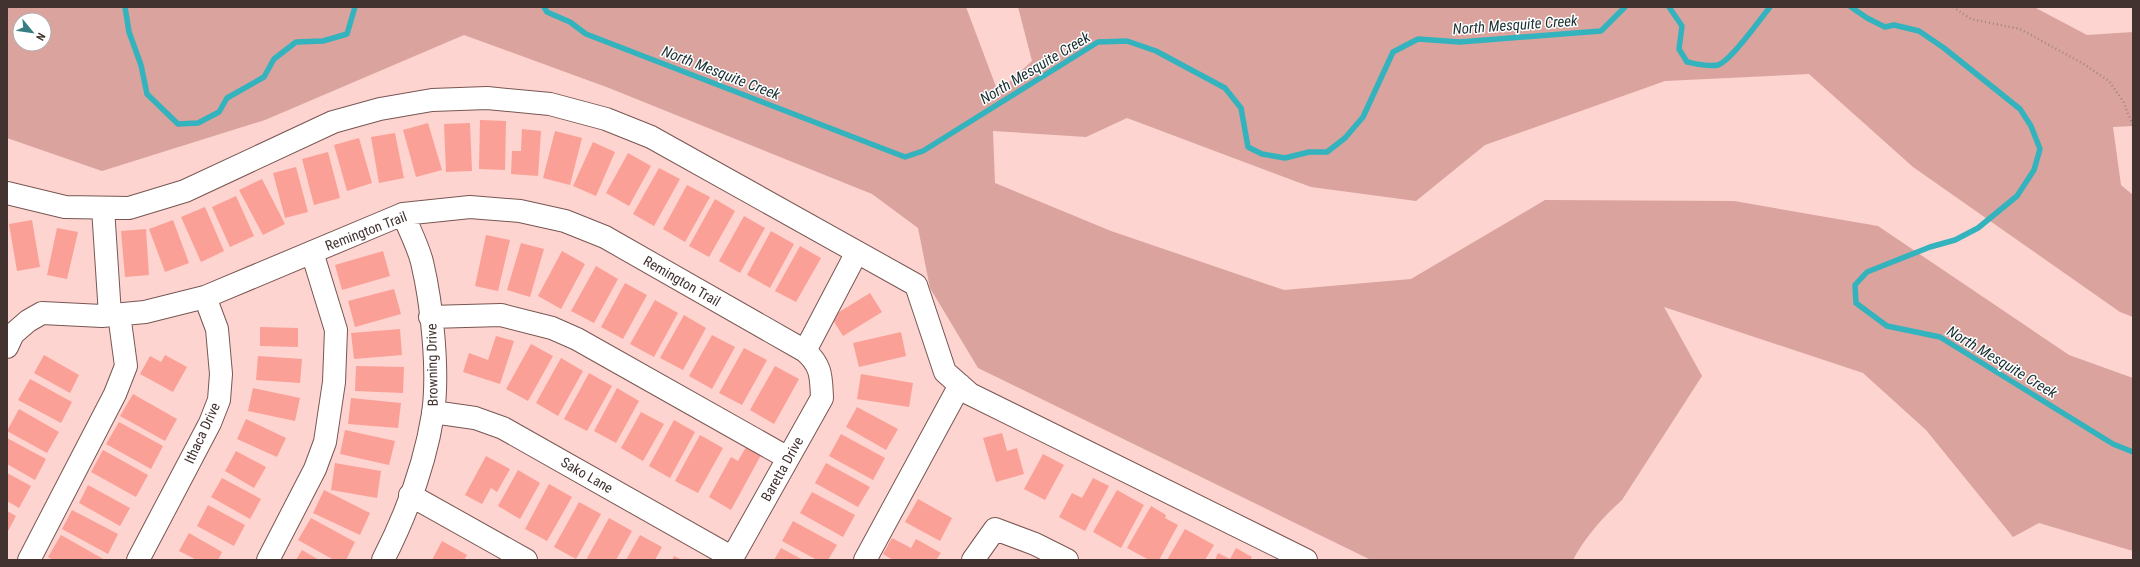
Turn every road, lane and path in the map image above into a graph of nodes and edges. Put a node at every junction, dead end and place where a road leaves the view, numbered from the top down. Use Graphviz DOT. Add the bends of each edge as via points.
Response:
graph roads {
  1 [pos="1953,7"];
  2 [pos="2133,126"];
  3 [pos="7,194"];
  4 [pos="103,208"];
  5 [pos="403,214"];
  6 [pos="312,252"];
  7 [pos="857,252"];
  8 [pos="205,297"];
  9 [pos="115,315"];
  10 [pos="430,317"];
  11 [pos="7,346"];
  12 [pos="805,351"];
  13 [pos="821,376"];
  14 [pos="960,385"];
  15 [pos="433,412"];
  16 [pos="788,458"];
  17 [pos="410,495"];
  18 [pos="732,559"];
  19 [pos="29,560"];
  20 [pos="138,560"];
  21 [pos="268,560"];
  22 [pos="383,560"];
  23 [pos="526,560"];
  24 [pos="865,560"];
  25 [pos="972,560"];
  26 [pos="1067,560"];
  27 [pos="1306,560"];
  1 -- 2 [label="path" via="1971,19 2020,29 2082,63 2109,81 2123,101"];
  3 -- 4 [label="street" via="65,207"];
  4 -- 7 [label="street" via="129,208 185,191 333,122 380,109 432,100 487,98 550,104 606,119 651,137"];
  4 -- 9 [label="street"];
  5 -- 6 [label="street, Remington Trail"];
  5 -- 10 [label="street, Browning Drive" via="422,261"];
  5 -- 12 [label="street, Remington Trail" via="470,207 520,211 565,221 605,237"];
  6 -- 8 [label="street, Remington Trail"];
  6 -- 21 [label="street" via="336,330 334,382 325,442 315,469"];
  7 -- 12 [label="street"];
  7 -- 14 [label="street" via="916,285 946,372"];
  8 -- 9 [label="street, Remington Trail" via="145,312"];
  8 -- 20 [label="street, Ithaca Drive" via="217,329 221,374 218,400 210,423"];
  9 -- 11 [label="street, Remington Trail" via="42,313 14,334"];
  9 -- 19 [label="street" via="126,366 115,394"];
  10 -- 15 [label="street, Browning Drive" via="434,358"];
  10 -- 16 [label="street" via="502,314 552,328"];
  12 -- 13 [label="street, Remington Trail" via="816,360"];
  13 -- 16 [label="street, Baretta Drive" via="822,398"];
  14 -- 24 [label="street"];
  14 -- 27 [label="street" via="970,394"];
  15 -- 17 [label="street, Browning Drive" via="425,453"];
  15 -- 18 [label="street, Sako Lane" via="475,418 503,428"];
  16 -- 18 [label="street, Baretta Drive"];
  17 -- 22 [label="street, Browning Drive"];
  17 -- 23 [label="street"];
  25 -- 26 [label="street" via="995,530 1034,544"];
}
